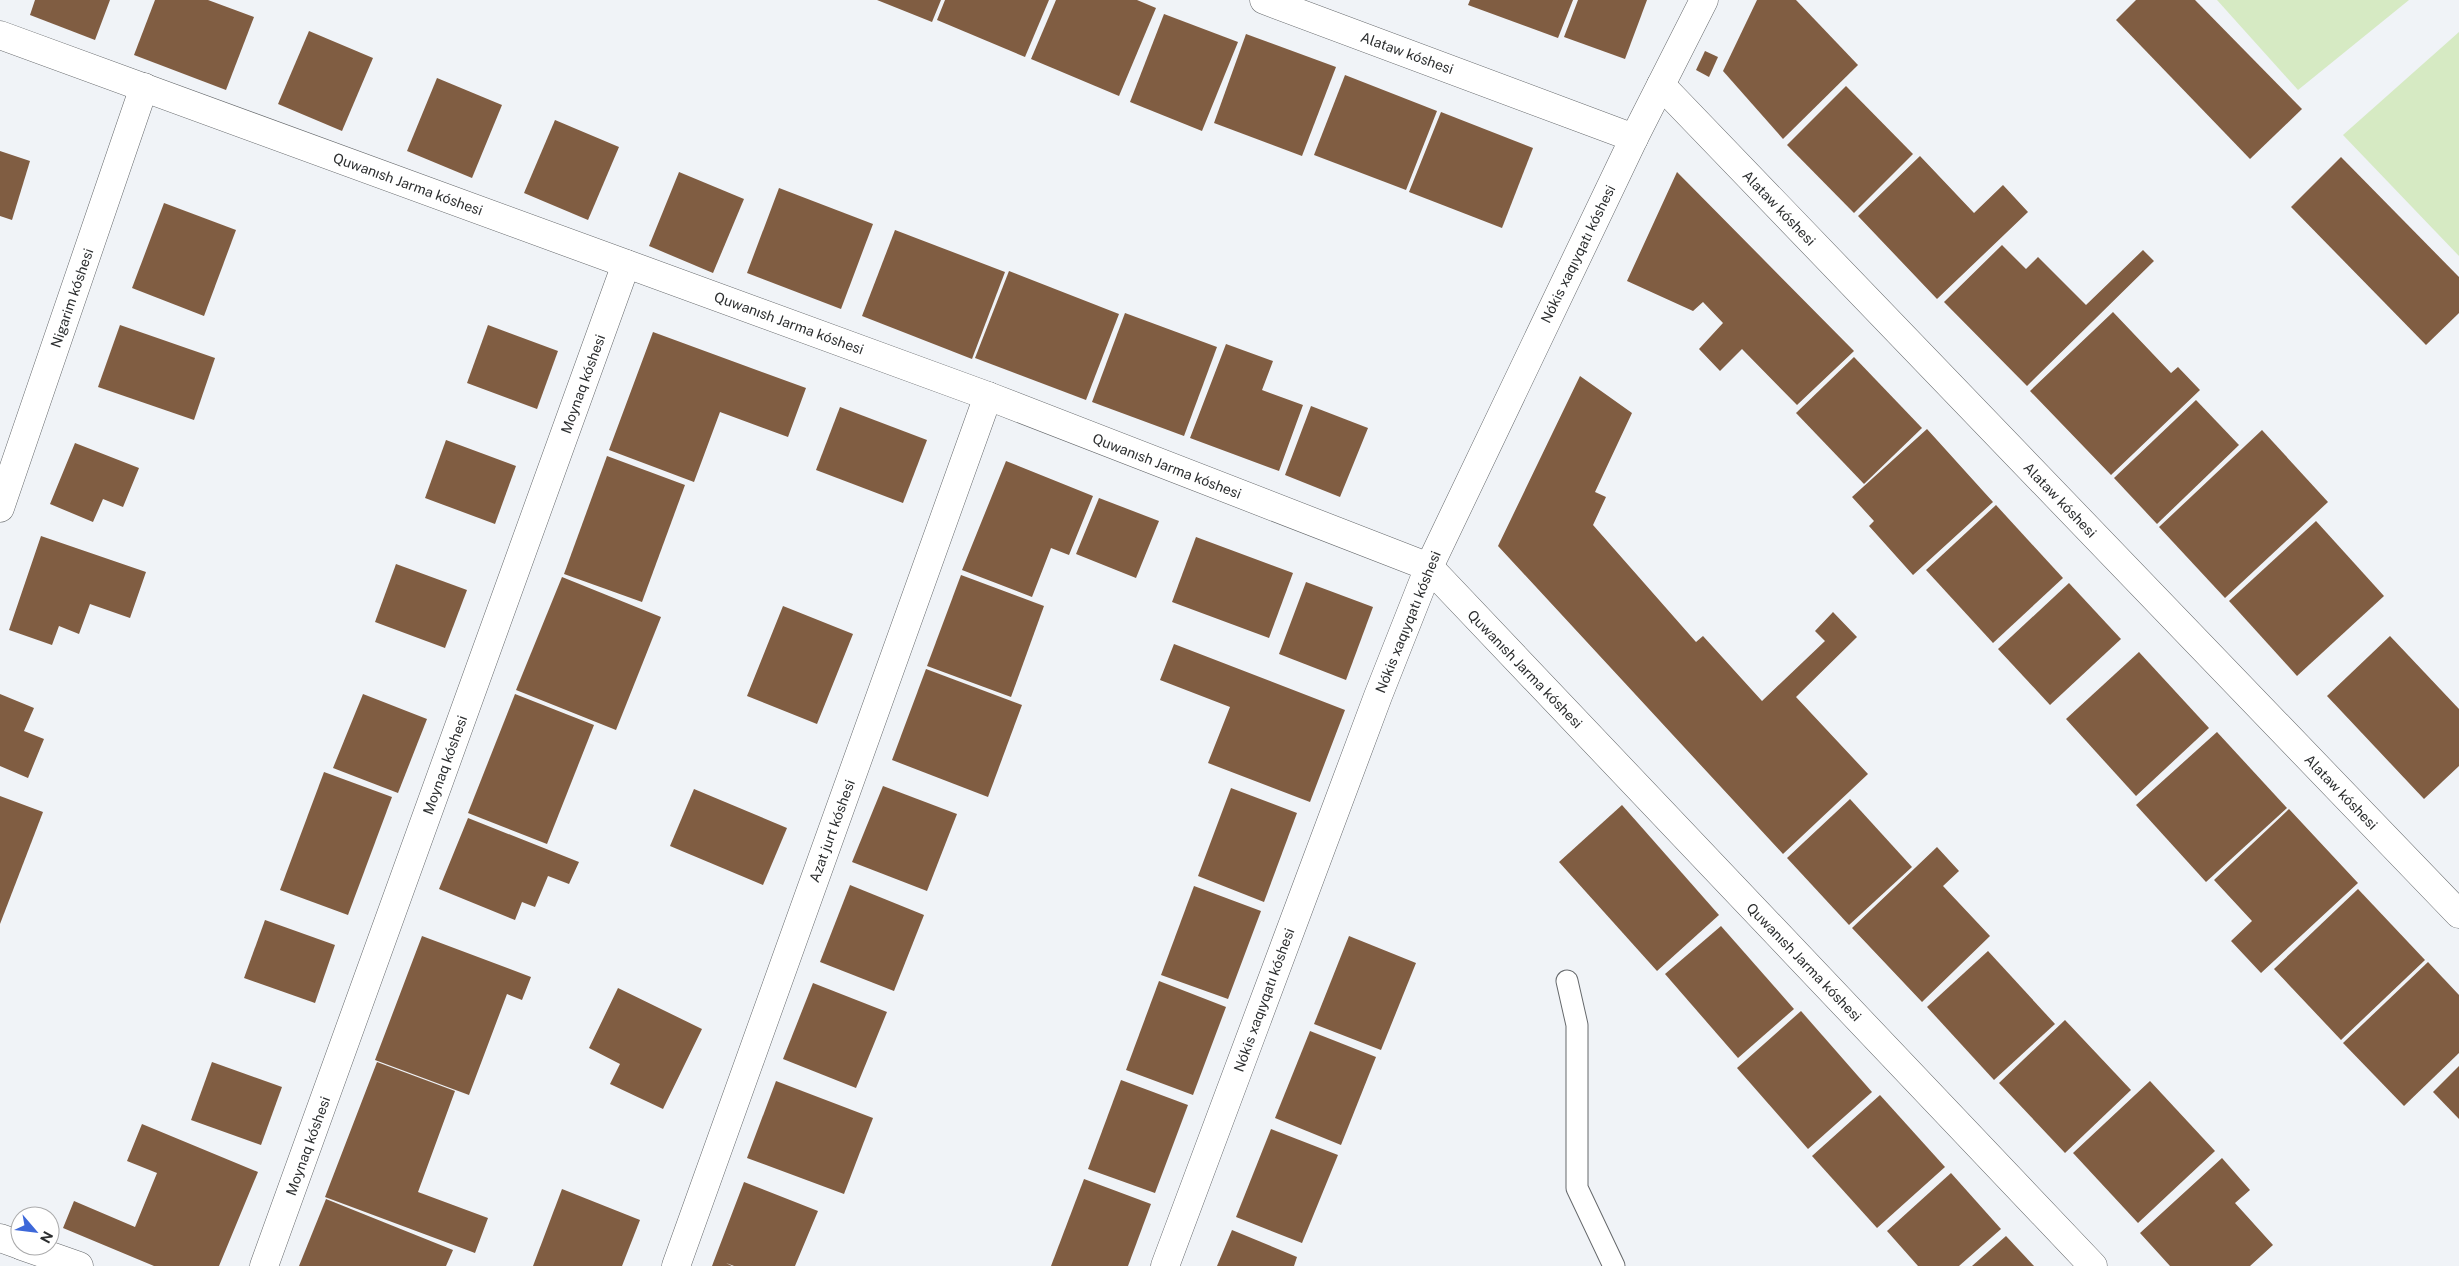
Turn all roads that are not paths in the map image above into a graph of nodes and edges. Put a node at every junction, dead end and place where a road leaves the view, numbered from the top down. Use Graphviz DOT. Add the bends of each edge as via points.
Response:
graph roads {
  1 [pos="1264,0"];
  2 [pos="1704,0"];
  3 [pos="0,35"];
  4 [pos="1661,85"];
  5 [pos="144,87"];
  6 [pos="1634,138"];
  7 [pos="626,264"];
  8 [pos="988,396"];
  9 [pos="0,508"];
  10 [pos="1429,568"];
  11 [pos="2459,914"];
  12 [pos="1567,981"];
  13 [pos="50,1256"];
  14 [pos="79,1266"];
  15 [pos="264,1266"];
  16 [pos="676,1266"];
  17 [pos="1165,1266"];
  18 [pos="1614,1266"];
  19 [pos="2093,1266"];
  1 -- 6 [label="street, Alataw kóshesi"];
  2 -- 4 [label="street, Nókis xaqıyqatı kóshesi"];
  3 -- 5 [label="street, Quwanısh Jarma kóshesi"];
  4 -- 6 [label="street, Nókis xaqıyqatı kóshesi"];
  4 -- 11 [label="street, Alataw kóshesi"];
  5 -- 7 [label="street, Quwanısh Jarma kóshesi"];
  5 -- 9 [label="street, Nigarim kóshesi"];
  6 -- 10 [label="street, Nókis xaqıyqatı kóshesi"];
  7 -- 8 [label="street, Quwanısh Jarma kóshesi"];
  7 -- 15 [label="street, Moynaq kóshesi"];
  8 -- 10 [label="street, Quwanısh Jarma kóshesi"];
  8 -- 16 [label="street, Azat jurt kóshesi"];
  10 -- 17 [label="street, Nókis xaqıyqatı kóshesi"];
  10 -- 19 [label="street, Quwanısh Jarma kóshesi"];
  12 -- 18 [label="lane" via="1577,1025 1577,1188"];
  13 -- 14 [label="street"];
}
